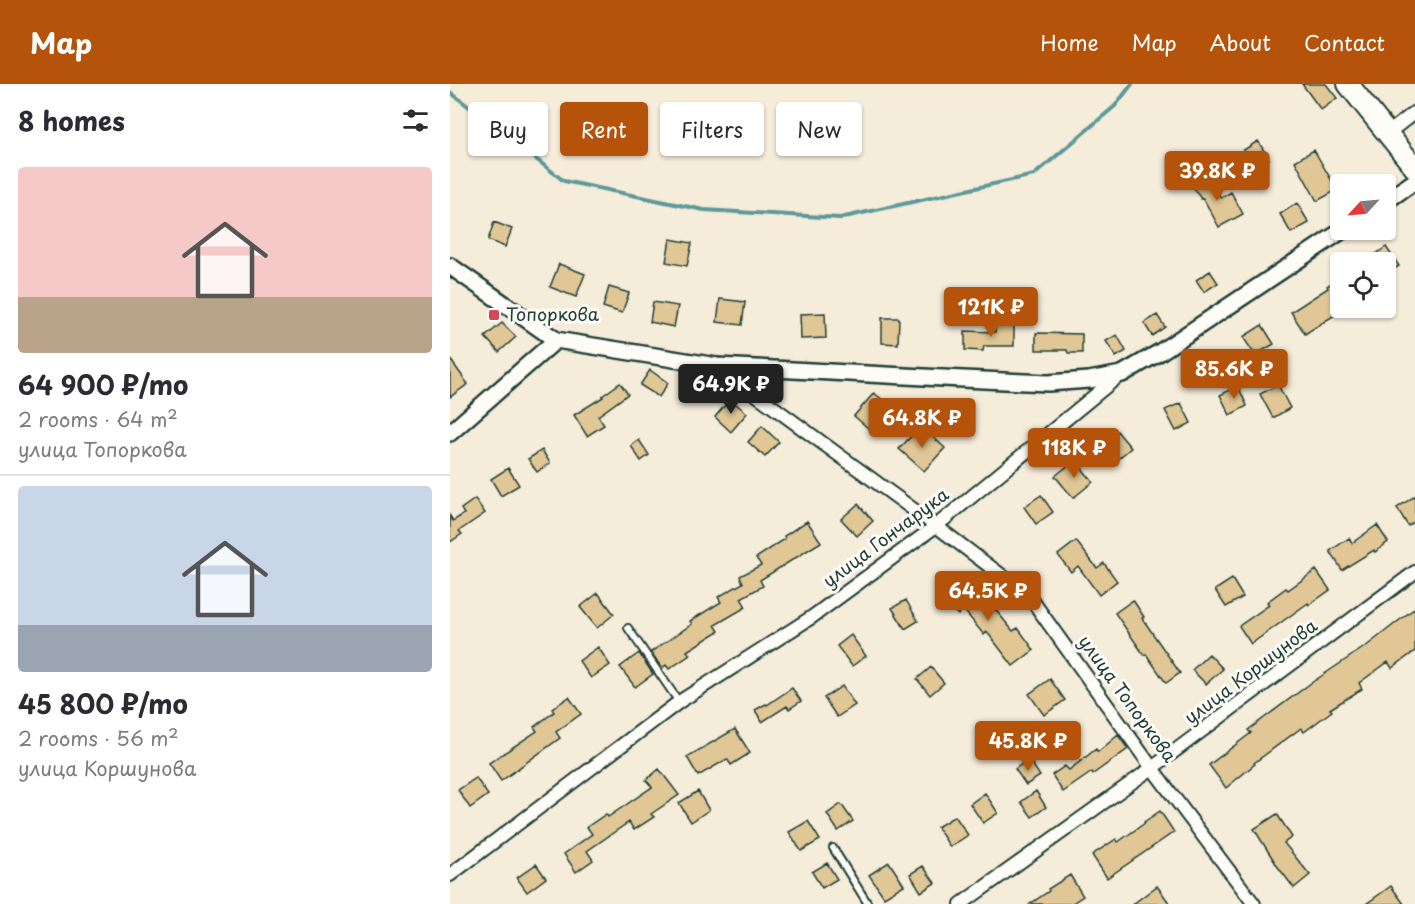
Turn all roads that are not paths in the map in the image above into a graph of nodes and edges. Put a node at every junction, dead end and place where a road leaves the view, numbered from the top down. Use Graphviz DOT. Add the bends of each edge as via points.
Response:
graph roads {
  1 [pos="1348,84"];
  2 [pos="1415,112"];
  3 [pos="1387,134"];
  4 [pos="1415,168"];
  5 [pos="1415,181"];
  6 [pos="1396,194"];
  7 [pos="1330,239"];
  8 [pos="450,266"];
  9 [pos="556,340"];
  10 [pos="717,366"];
  11 [pos="1122,374"];
  12 [pos="450,433"];
  13 [pos="936,526"];
  14 [pos="1415,572"];
  15 [pos="628,628"];
  16 [pos="678,702"];
  17 [pos="1152,768"];
  18 [pos="834,848"];
  19 [pos="450,875"];
  20 [pos="868,904"];
  21 [pos="961,904"];
  22 [pos="1254,904"];
  1 -- 3 [label="main road"];
  2 -- 3 [label="street"];
  3 -- 4 [label="main road"];
  5 -- 6 [label="street"];
  7 -- 11 [label="street, улица Гончарука"];
  8 -- 9 [label="street, улица Топоркова"];
  9 -- 10 [label="street, улица Топоркова"];
  9 -- 12 [label="street"];
  10 -- 11 [label="street, улица Топоркова" via="1048,383"];
  10 -- 13 [label="street, улица Топоркова"];
  11 -- 13 [label="street, улица Гончарука"];
  13 -- 16 [label="street, улица Гончарука" via="812,617"];
  13 -- 17 [label="street, улица Топоркова" via="1029,596"];
  14 -- 17 [label="street, улица Коршунова"];
  15 -- 16 [label="lane"];
  16 -- 19 [label="street, улица Гончарука"];
  17 -- 21 [label="street, улица Коршунова"];
  17 -- 22 [label="street, улица Топоркова"];
  18 -- 20 [label="lane"];
}
